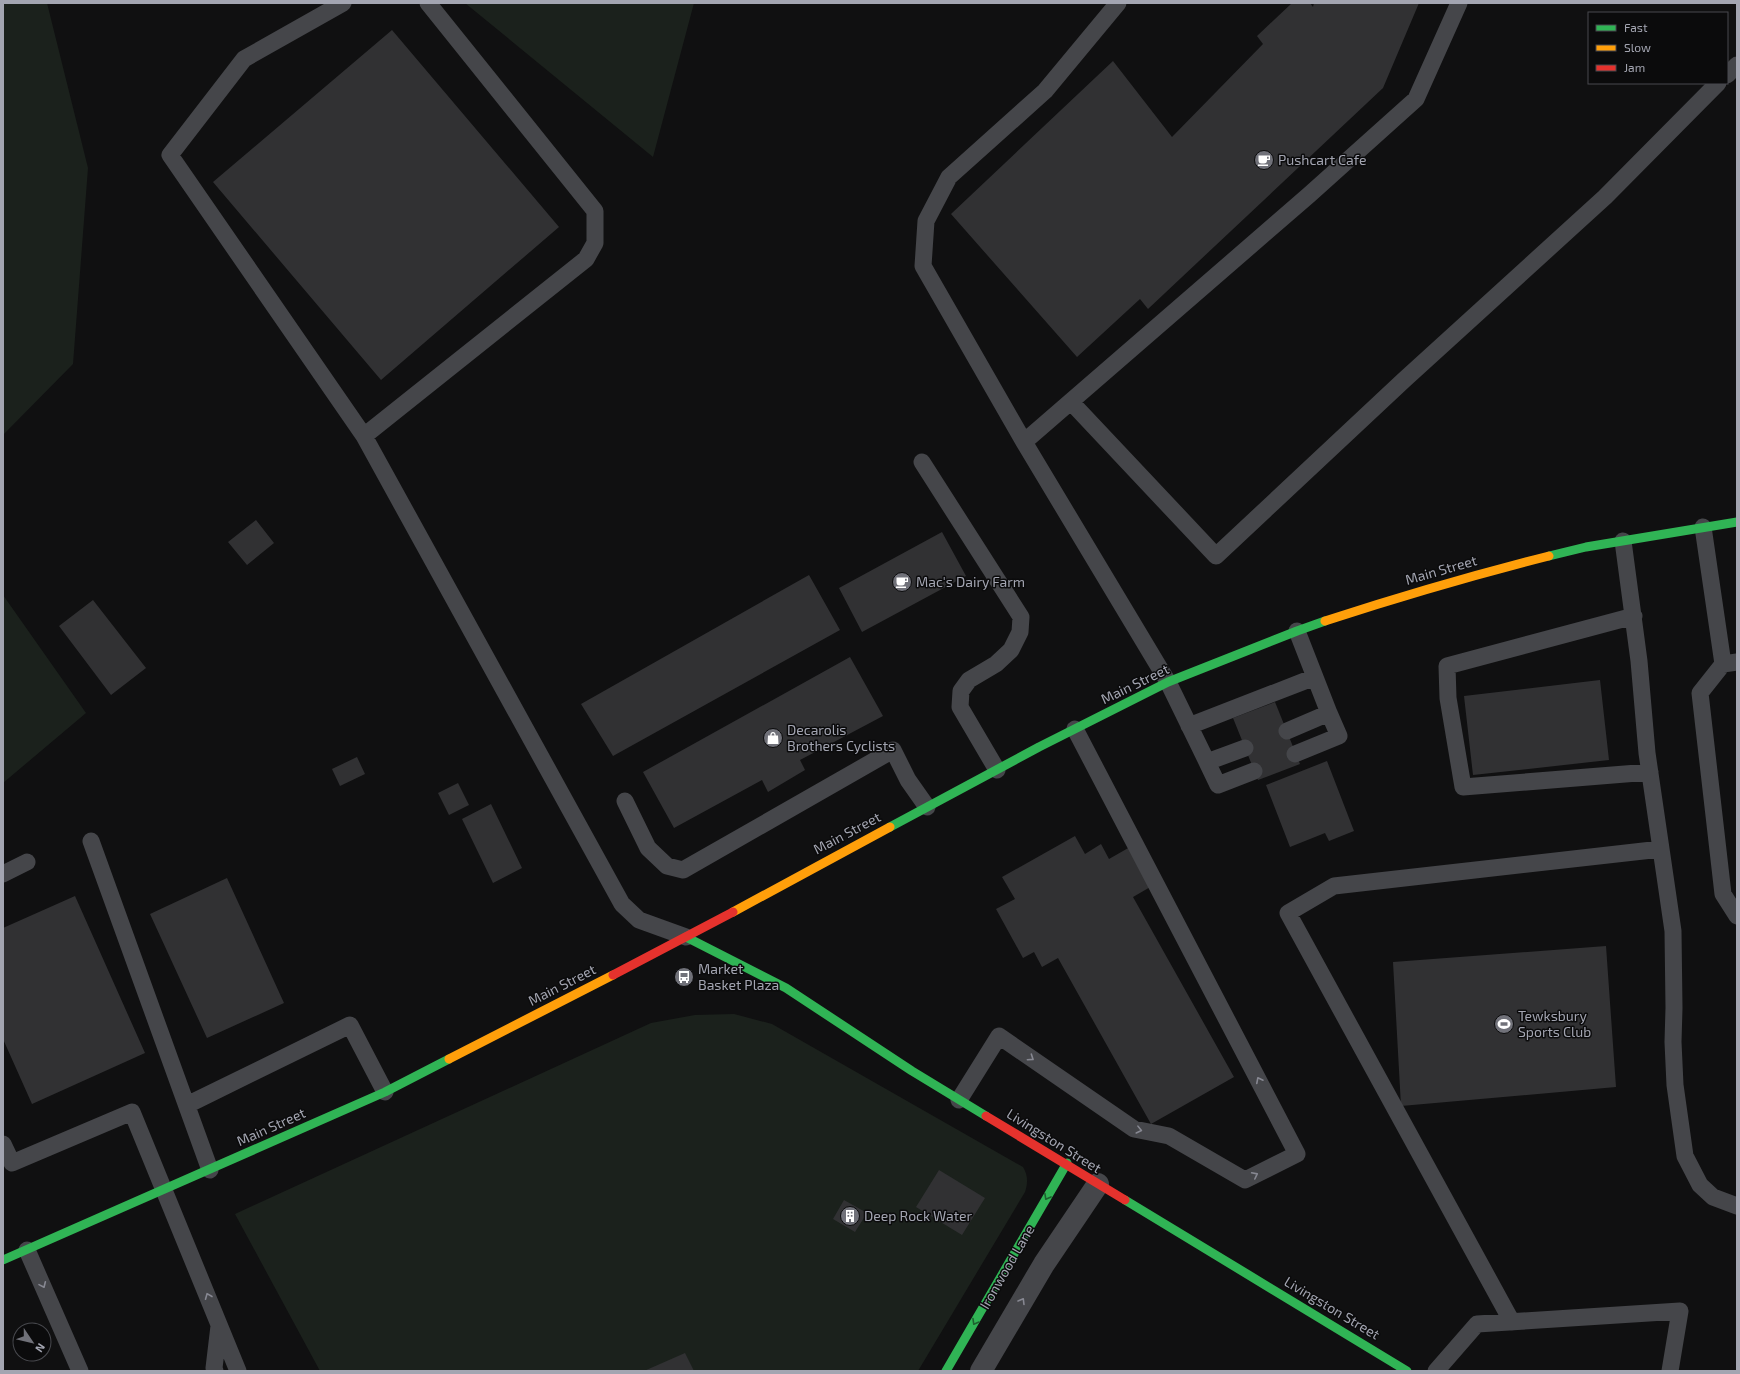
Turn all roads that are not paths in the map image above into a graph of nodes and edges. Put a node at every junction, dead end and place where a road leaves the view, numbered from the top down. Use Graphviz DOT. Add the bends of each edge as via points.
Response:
graph roads {
  1 [pos="343,3"];
  2 [pos="428,3"];
  3 [pos="1118,3"];
  4 [pos="1459,3"];
  5 [pos="1737,65"];
  6 [pos="1728,73"];
  7 [pos="1717,84"];
  8 [pos="1071,402"];
  9 [pos="364,436"];
  10 [pos="1024,442"];
  11 [pos="922,462"];
  12 [pos="1737,522"];
  13 [pos="1703,527"];
  14 [pos="1623,541"];
  15 [pos="1634,616"];
  16 [pos="1297,631"];
  17 [pos="1730,663"];
  18 [pos="1315,676"];
  19 [pos="1168,682"];
  20 [pos="1329,713"];
  21 [pos="1188,726"];
  22 [pos="1075,729"];
  23 [pos="1287,731"];
  24 [pos="1245,748"];
  25 [pos="1295,754"];
  26 [pos="1207,762"];
  27 [pos="997,770"];
  28 [pos="1254,770"];
  29 [pos="1650,772"];
  30 [pos="625,802"];
  31 [pos="927,806"];
  32 [pos="91,841"];
  33 [pos="1661,848"];
  34 [pos="26,862"];
  35 [pos="3,874"];
  36 [pos="1737,916"];
  37 [pos="686,937"];
  38 [pos="385,1092"];
  39 [pos="959,1100"];
  40 [pos="187,1105"];
  41 [pos="3,1144"];
  42 [pos="1067,1163"];
  43 [pos="210,1170"];
  44 [pos="1098,1184"];
  45 [pos="164,1190"];
  46 [pos="1737,1206"];
  47 [pos="27,1250"];
  48 [pos="3,1260"];
  49 [pos="1512,1322"];
  50 [pos="219,1324"];
  51 [pos="80,1371"];
  52 [pos="215,1371"];
  53 [pos="238,1371"];
  54 [pos="946,1371"];
  55 [pos="981,1371"];
  56 [pos="1407,1371"];
  57 [pos="1436,1371"];
  58 [pos="1670,1371"];
  1 -- 9 [label="lane" via="244,59 170,155"];
  2 -- 9 [label="lane" via="595,211 595,243 586,259"];
  3 -- 10 [label="lane" via="1044,91 949,177 926,220 923,266"];
  4 -- 8 [label="lane" via="1416,99"];
  5 -- 6 [label="lane"];
  7 -- 8 [label="lane" via="1605,197 1216,556"];
  8 -- 10 [label="lane"];
  9 -- 37 [label="lane" via="622,904 639,920"];
  10 -- 19 [label="lane"];
  11 -- 27 [label="lane" via="1021,617 1020,632 1011,650 996,664 968,680 961,692 960,707"];
  12 -- 13 [label="main road, Main Street"];
  13 -- 14 [label="main road, Main Street"];
  13 -- 17 [label="lane"];
  14 -- 15 [label="lane"];
  14 -- 16 [label="main road, Main Street" via="1586,547 1470,576"];
  15 -- 29 [label="lane" via="1646,753"];
  15 -- 29 [label="lane" via="1447,666 1448,698 1462,787"];
  16 -- 18 [label="lane"];
  16 -- 19 [label="main road, Main Street"];
  17 -- 36 [label="lane" via="1700,693 1722,894"];
  18 -- 20 [label="lane"];
  18 -- 21 [label="lane"];
  19 -- 21 [label="lane"];
  19 -- 22 [label="main road, Main Street"];
  20 -- 23 [label="lane"];
  20 -- 25 [label="lane" via="1339,736"];
  21 -- 26 [label="lane"];
  22 -- 27 [label="main road, Main Street"];
  39 -- 22 [label="lane, one-way" via="999,1036 1134,1129 1169,1136 1245,1180 1297,1154"];
  24 -- 26 [label="lane"];
  26 -- 28 [label="lane" via="1218,786"];
  27 -- 31 [label="main road, Main Street"];
  29 -- 33 [label="lane"];
  30 -- 31 [label="lane" via="648,848 667,866 683,870 893,750 908,780"];
  31 -- 37 [label="main road, Main Street"];
  32 -- 40 [label="lane"];
  33 -- 46 [label="lane" via="1673,931 1675,1085 1685,1156 1700,1185 1713,1197"];
  33 -- 49 [label="lane" via="1334,886 1288,913"];
  34 -- 35 [label="lane"];
  37 -- 38 [label="main road, Main Street"];
  37 -- 39 [label="main road, Livingston Street" via="786,988"];
  38 -- 40 [label="lane" via="350,1025"];
  38 -- 43 [label="main road, Main Street"];
  39 -- 42 [label="main road, Livingston Street"];
  40 -- 43 [label="lane"];
  41 -- 45 [label="lane" via="12,1163 132,1112"];
  42 -- 44 [label="main road, Livingston Street"];
  42 -- 54 [label="main road, Ironwood Lane, one-way"];
  43 -- 45 [label="main road, Main Street"];
  55 -- 44 [label="street, one-way" via="1044,1264"];
  44 -- 56 [label="main road, Livingston Street"];
  45 -- 47 [label="main road, Main Street"];
  50 -- 45 [label="lane, one-way"];
  47 -- 48 [label="main road, Main Street"];
  47 -- 51 [label="lane, one-way"];
  49 -- 57 [label="lane" via="1477,1324"];
  49 -- 58 [label="lane" via="1680,1310"];
  50 -- 52 [label="lane"];
  50 -- 53 [label="lane"];
}
